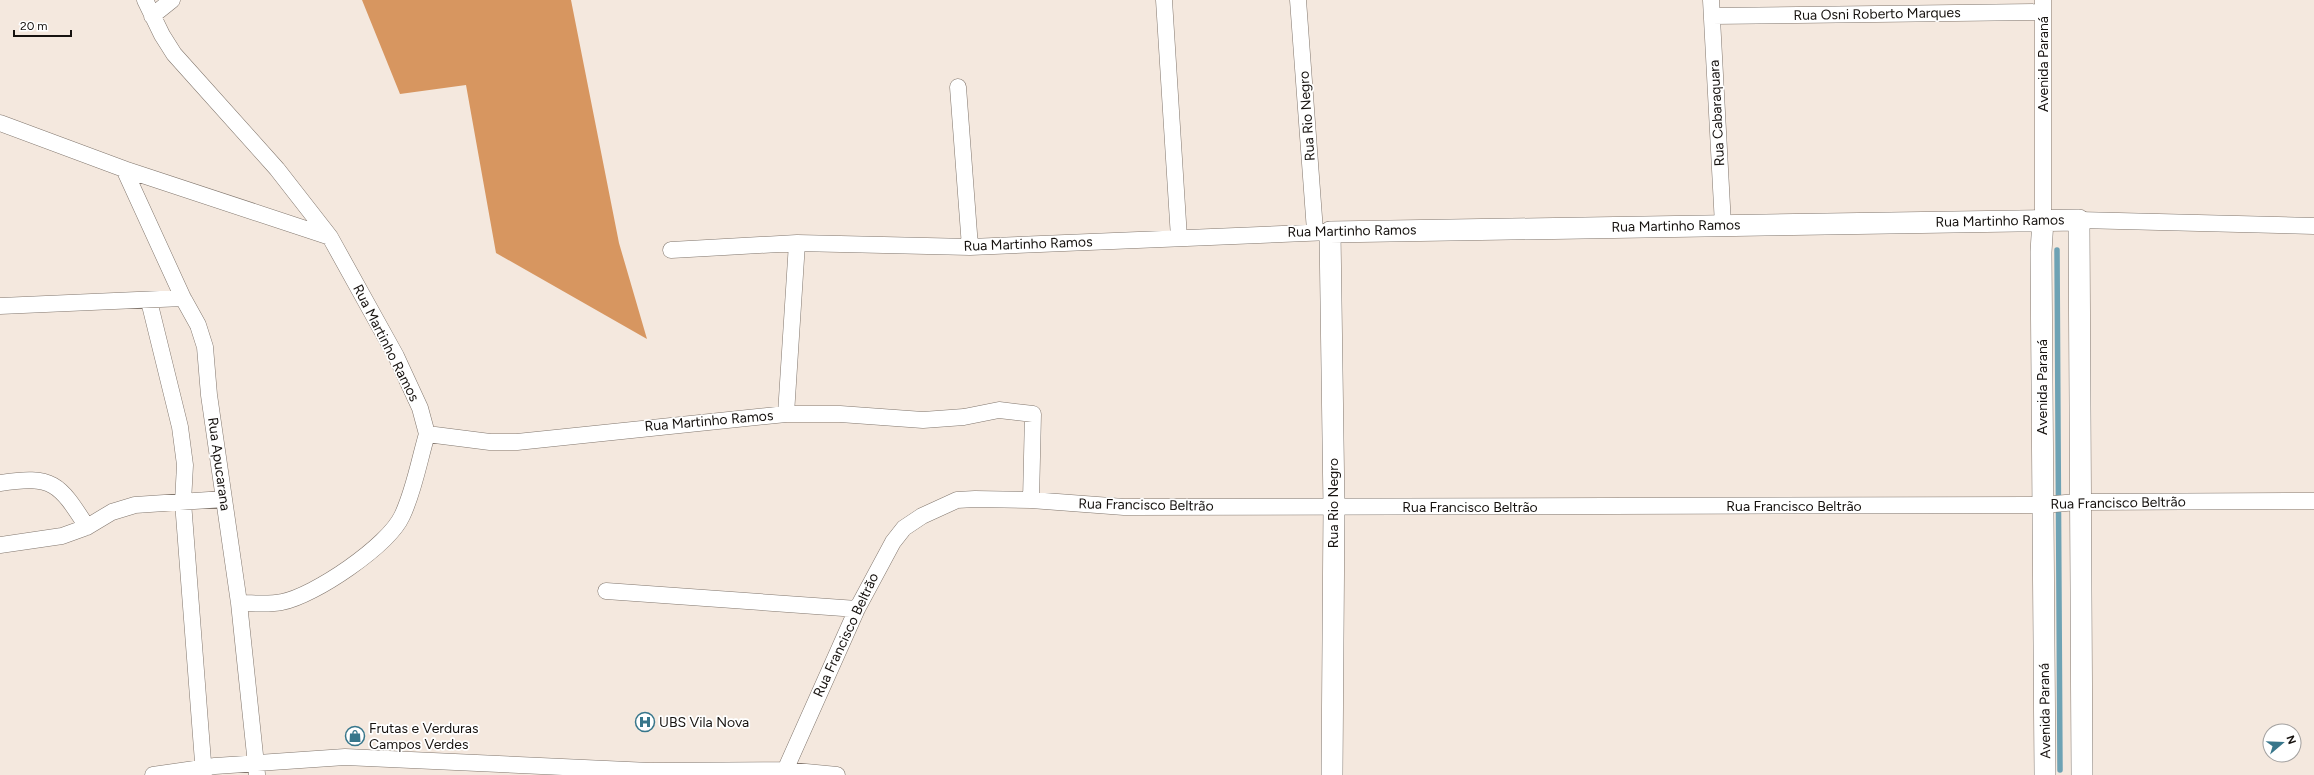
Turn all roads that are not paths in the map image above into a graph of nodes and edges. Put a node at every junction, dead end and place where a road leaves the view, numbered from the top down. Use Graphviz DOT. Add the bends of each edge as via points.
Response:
graph roads {
  1 [pos="145,0"];
  2 [pos="172,0"];
  3 [pos="1164,0"];
  4 [pos="1298,0"];
  5 [pos="1711,0"];
  6 [pos="2043,6"];
  7 [pos="152,16"];
  8 [pos="1712,16"];
  9 [pos="958,87"];
  10 [pos="0,123"];
  11 [pos="124,169"];
  12 [pos="2043,220"];
  13 [pos="2079,220"];
  14 [pos="1723,225"];
  15 [pos="2314,226"];
  16 [pos="1322,231"];
  17 [pos="330,237"];
  18 [pos="1179,238"];
  19 [pos="797,243"];
  20 [pos="970,246"];
  21 [pos="670,250"];
  22 [pos="183,298"];
  23 [pos="149,301"];
  24 [pos="0,306"];
  25 [pos="786,414"];
  26 [pos="427,434"];
  27 [pos="0,482"];
  28 [pos="224,499"];
  29 [pos="1031,500"];
  30 [pos="2314,500"];
  31 [pos="183,502"];
  32 [pos="2079,502"];
  33 [pos="2049,505"];
  34 [pos="1334,507"];
  35 [pos="87,527"];
  36 [pos="0,545"];
  37 [pos="606,591"];
  38 [pos="239,603"];
  39 [pos="857,609"];
  40 [pos="253,768"];
  41 [pos="208,769"];
  42 [pos="784,772"];
  43 [pos="153,775"];
  44 [pos="837,775"];
  45 [pos="1332,775"];
  46 [pos="2045,775"];
  47 [pos="2082,775"];
  1 -- 7 [label="street, Rua Martinho Ramos"];
  2 -- 7 [label="street"];
  3 -- 18 [label="street"];
  4 -- 16 [label="street, Rua Rio Negro"];
  5 -- 8 [label="street, Rua Cabaraquara"];
  6 -- 8 [label="street, Rua Osni Roberto Marques"];
  6 -- 12 [label="street, Avenida Paraná"];
  7 -- 17 [label="street, Rua Martinho Ramos" via="170,48 186,69 277,169"];
  8 -- 14 [label="street, Rua Cabaraquara"];
  9 -- 20 [label="street"];
  10 -- 11 [label="street"];
  11 -- 17 [label="street"];
  11 -- 22 [label="street, Rua Apucarana"];
  12 -- 13 [label="street, Rua Martinho Ramos"];
  12 -- 14 [label="street, Rua Martinho Ramos"];
  12 -- 33 [label="street, Avenida Paraná" via="2041,260"];
  13 -- 15 [label="street, Rua Martinho Ramos"];
  13 -- 32 [label="street"];
  14 -- 16 [label="street, Rua Martinho Ramos"];
  16 -- 18 [label="street, Rua Martinho Ramos"];
  16 -- 34 [label="street, Rua Rio Negro"];
  17 -- 26 [label="street, Rua Martinho Ramos" via="396,356 420,408"];
  18 -- 20 [label="street, Rua Martinho Ramos"];
  19 -- 20 [label="street, Rua Martinho Ramos"];
  19 -- 21 [label="street"];
  19 -- 25 [label="street, Rua Martinho Ramos"];
  22 -- 23 [label="street"];
  22 -- 28 [label="street, Rua Apucarana" via="198,325 205,347"];
  23 -- 24 [label="street"];
  23 -- 31 [label="street" via="180,427 185,465"];
  25 -- 26 [label="street, Rua Martinho Ramos" via="517,442 490,442"];
  25 -- 29 [label="street" via="840,414 923,420 964,417 999,410 1033,414"];
  26 -- 38 [label="street" via="402,517 391,533 377,546 329,581 305,594 282,602"];
  27 -- 35 [label="street" via="35,479 51,484 68,497"];
  28 -- 31 [label="street"];
  28 -- 38 [label="street, Rua Apucarana"];
  29 -- 34 [label="street, Rua Francisco Beltrão" via="1124,507"];
  29 -- 39 [label="street, Rua Francisco Beltrão" via="957,500 922,516 904,528 893,542"];
  30 -- 32 [label="street, Rua Francisco Beltrão"];
  31 -- 35 [label="street" via="135,505 112,512"];
  31 -- 41 [label="street"];
  32 -- 33 [label="street, Rua Francisco Beltrão"];
  32 -- 47 [label="street"];
  33 -- 34 [label="street, Rua Francisco Beltrão"];
  33 -- 46 [label="street, Avenida Paraná"];
  34 -- 45 [label="street, Rua Rio Negro"];
  35 -- 36 [label="street" via="62,536"];
  37 -- 39 [label="street"];
  38 -- 40 [label="street, Rua Apucarana"];
  39 -- 42 [label="street, Rua Francisco Beltrão"];
  40 -- 41 [label="street"];
  40 -- 42 [label="street" via="345,757 650,771"];
  41 -- 43 [label="street"];
  42 -- 44 [label="street"];
}
